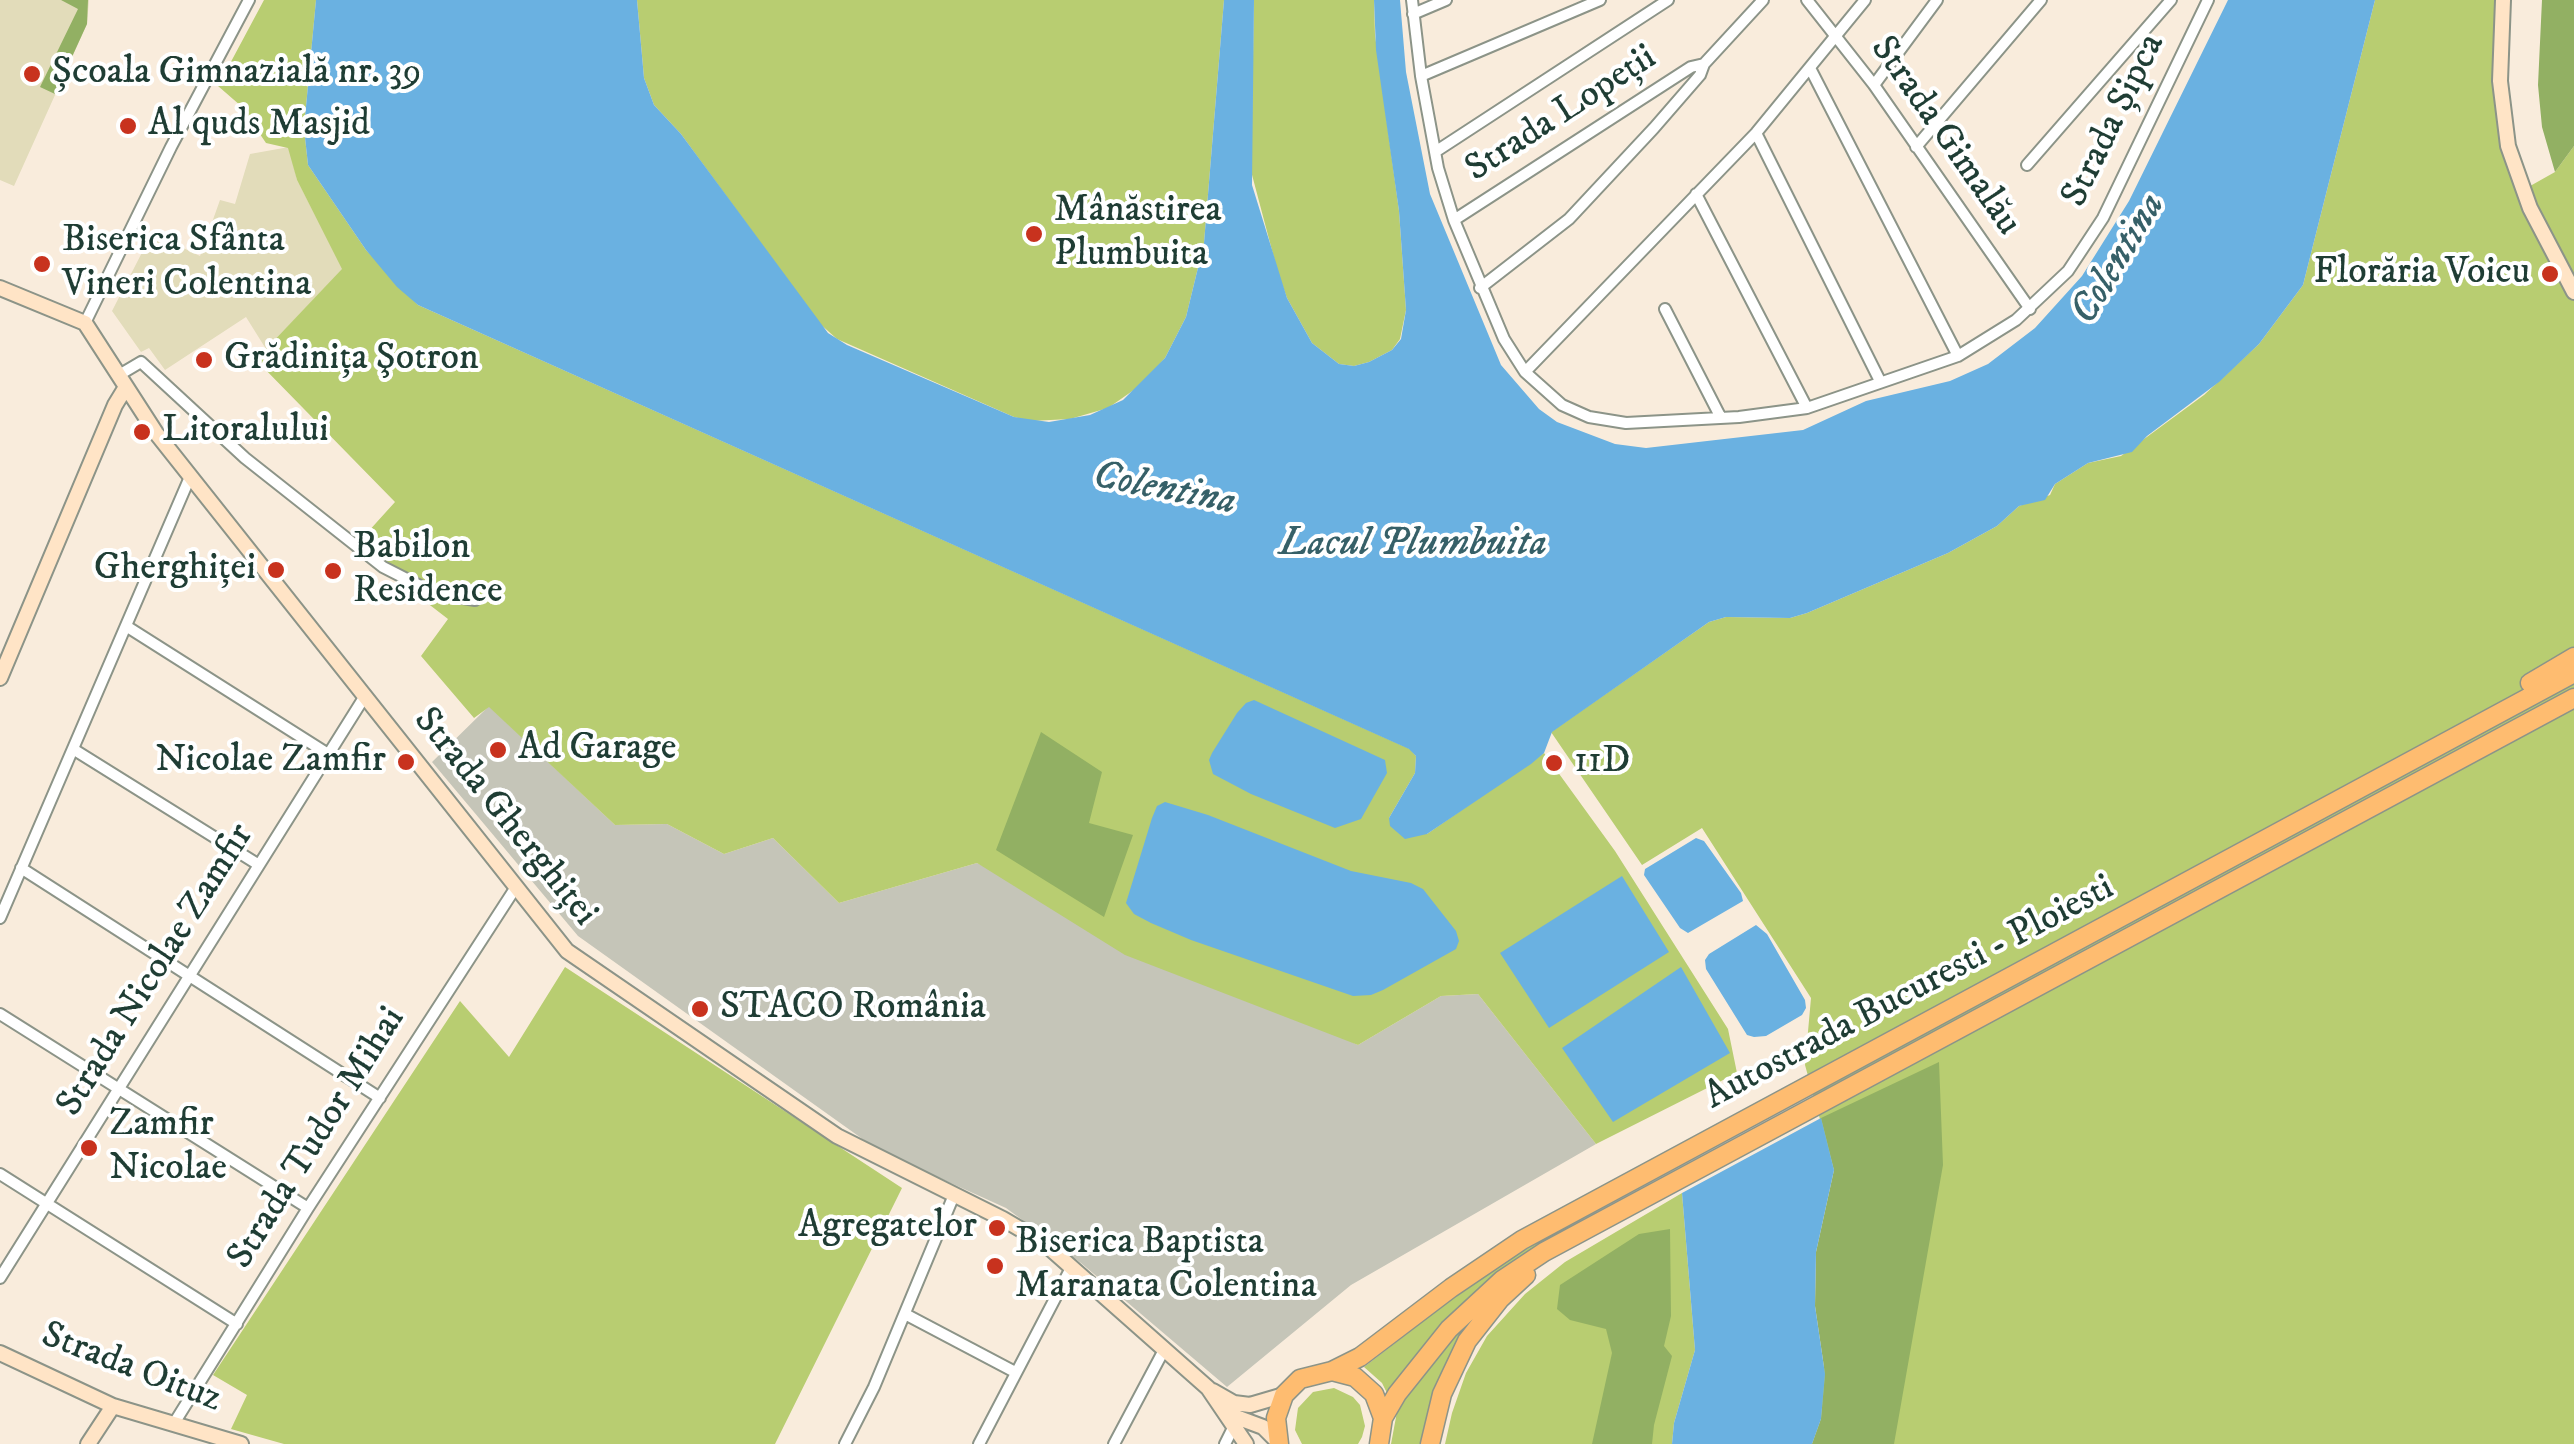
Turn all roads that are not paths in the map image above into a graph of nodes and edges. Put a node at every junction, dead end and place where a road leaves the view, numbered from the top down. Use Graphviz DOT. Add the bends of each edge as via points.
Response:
graph roads {
  1 [pos="249,0"];
  2 [pos="1412,0"];
  3 [pos="1446,0"];
  4 [pos="1600,0"];
  5 [pos="1668,0"];
  6 [pos="1764,0"];
  7 [pos="1808,0"];
  8 [pos="1865,0"];
  9 [pos="1936,0"];
  10 [pos="2041,0"];
  11 [pos="2170,0"];
  12 [pos="2208,0"];
  13 [pos="2503,0"];
  14 [pos="1413,14"];
  15 [pos="1837,38"];
  16 [pos="1704,64"];
  17 [pos="1811,70"];
  18 [pos="1421,76"];
  19 [pos="1874,85"];
  20 [pos="1756,133"];
  21 [pos="1916,147"];
  22 [pos="1434,152"];
  23 [pos="2026,165"];
  24 [pos="1696,194"];
  25 [pos="1454,220"];
  26 [pos="0,288"];
  27 [pos="1480,288"];
  28 [pos="2574,292"];
  29 [pos="1665,309"];
  30 [pos="2030,309"];
  31 [pos="85,322"];
  32 [pos="1958,356"];
  33 [pos="1526,372"];
  34 [pos="122,381"];
  35 [pos="1880,382"];
  36 [pos="1806,408"];
  37 [pos="1721,418"];
  38 [pos="190,477"];
  39 [pos="476,600"];
  40 [pos="126,626"];
  41 [pos="2574,657"];
  42 [pos="2574,673"];
  43 [pos="0,678"];
  44 [pos="365,696"];
  45 [pos="2574,698"];
  46 [pos="2574,711"];
  47 [pos="73,749"];
  48 [pos="328,754"];
  49 [pos="2368,783"];
  50 [pos="2408,786"];
  51 [pos="259,865"];
  52 [pos="22,868"];
  53 [pos="516,887"];
  54 [pos="0,918"];
  55 [pos="189,976"];
  56 [pos="0,1014"];
  57 [pos="118,1089"];
  58 [pos="380,1098"];
  59 [pos="0,1174"];
  60 [pos="954,1195"];
  61 [pos="46,1204"];
  62 [pos="308,1208"];
  63 [pos="1590,1225"];
  64 [pos="1072,1266"];
  65 [pos="0,1278"];
  66 [pos="905,1314"];
  67 [pos="237,1324"];
  68 [pos="1165,1348"];
  69 [pos="0,1352"];
  70 [pos="1332,1370"];
  71 [pos="1015,1372"];
  72 [pos="1208,1388"];
  73 [pos="1284,1395"];
  74 [pos="113,1406"];
  75 [pos="1224,1410"];
  76 [pos="1383,1418"];
  77 [pos="174,1425"];
  78 [pos="1234,1426"];
  79 [pos="91,1443"];
  80 [pos="1279,1443"];
  81 [pos="241,1444"];
  82 [pos="845,1444"];
  83 [pos="979,1444"];
  84 [pos="1114,1444"];
  85 [pos="1225,1444"];
  86 [pos="1246,1444"];
  87 [pos="1380,1444"];
  88 [pos="1430,1444"];
  1 -- 31 [label="street"];
  2 -- 14 [label="street, Strada Șipca"];
  3 -- 14 [label="street"];
  4 -- 18 [label="street"];
  5 -- 22 [label="street"];
  6 -- 16 [label="street"];
  7 -- 15 [label="street, Strada Gimalău"];
  8 -- 15 [label="street"];
  9 -- 19 [label="street"];
  10 -- 21 [label="street"];
  11 -- 23 [label="street, Strada Șipca"];
  12 -- 30 [label="street, Strada Șipca" via="2103,218 2068,271"];
  13 -- 28 [label="main road" via="2501,100 2508,146 2530,208"];
  14 -- 18 [label="street, Strada Șipca"];
  15 -- 17 [label="street"];
  15 -- 19 [label="street, Strada Gimalău"];
  16 -- 25 [label="street, Strada Lopeții"];
  16 -- 27 [label="street" via="1568,219"];
  17 -- 20 [label="street"];
  17 -- 32 [label="street"];
  18 -- 22 [label="street, Strada Șipca"];
  19 -- 21 [label="street, Strada Gimalău"];
  20 -- 24 [label="street"];
  20 -- 35 [label="street"];
  21 -- 30 [label="street, Strada Gimalău"];
  22 -- 25 [label="street, Strada Șipca"];
  24 -- 33 [label="street"];
  24 -- 36 [label="street"];
  25 -- 27 [label="street, Strada Șipca"];
  26 -- 31 [label="main road"];
  27 -- 33 [label="street, Strada Șipca"];
  29 -- 37 [label="street"];
  30 -- 32 [label="street, Strada Șipca"];
  31 -- 34 [label="main road, Strada Gherghiței"];
  32 -- 35 [label="street, Strada Șipca"];
  33 -- 37 [label="street, Strada Șipca" via="1562,405 1601,421"];
  34 -- 38 [label="main road, Strada Gherghiței"];
  34 -- 39 [label="street" via="141,362 245,458 383,568 434,593"];
  34 -- 43 [label="main road"];
  35 -- 36 [label="street, Strada Șipca"];
  36 -- 37 [label="street, Strada Șipca"];
  38 -- 40 [label="street"];
  38 -- 44 [label="main road, Strada Gherghiței"];
  40 -- 47 [label="street"];
  40 -- 48 [label="street"];
  41 -- 49 [label="highway"];
  42 -- 49 [label="highway"];
  44 -- 48 [label="street, Strada Nicolae Zamfir"];
  44 -- 53 [label="main road, Strada Gherghiței"];
  45 -- 50 [label="highway"];
  46 -- 50 [label="highway"];
  47 -- 51 [label="street"];
  47 -- 52 [label="street"];
  48 -- 51 [label="street, Strada Nicolae Zamfir"];
  49 -- 70 [label="highway, Autostrada Bucuresti - Ploiesti" via="1484,1264 1360,1357"];
  50 -- 63 [label="highway, Autostrada Bucuresti - Ploiesti"];
  51 -- 55 [label="street, Strada Nicolae Zamfir"];
  52 -- 54 [label="street"];
  52 -- 55 [label="street"];
  53 -- 58 [label="street, Strada Tudor Mihai"];
  53 -- 60 [label="main road, Strada Gherghiței" via="567,951 599,976 847,1142"];
  55 -- 57 [label="street, Strada Nicolae Zamfir"];
  55 -- 58 [label="street"];
  56 -- 57 [label="street"];
  57 -- 61 [label="street, Strada Nicolae Zamfir"];
  57 -- 62 [label="street"];
  58 -- 62 [label="street, Strada Tudor Mihai"];
  59 -- 61 [label="street"];
  60 -- 64 [label="main road, Strada Gherghiței" via="1018,1227"];
  60 -- 66 [label="street"];
  61 -- 65 [label="street, Strada Nicolae Zamfir"];
  61 -- 67 [label="street"];
  62 -- 67 [label="street, Strada Tudor Mihai"];
  63 -- 76 [label="highway" via="1518,1268 1463,1314 1412,1372"];
  63 -- 88 [label="highway" via="1482,1319 1442,1394"];
  64 -- 68 [label="main road, Strada Gherghiței"];
  64 -- 71 [label="street"];
  66 -- 71 [label="street"];
  66 -- 82 [label="street"];
  67 -- 77 [label="street, Strada Tudor Mihai"];
  68 -- 72 [label="main road, Strada Gherghiței"];
  68 -- 84 [label="street"];
  69 -- 74 [label="main road, Strada Oituz"];
  70 -- 73 [label="highway, Autostrada Bucuresti - Ploiesti" via="1300,1379"];
  70 -- 76 [label="highway" via="1366,1384"];
  71 -- 83 [label="street"];
  72 -- 73 [label="main road, Strada Gherghiței" via="1240,1404"];
  72 -- 75 [label="main road, Strada Gherghiței"];
  73 -- 80 [label="highway" via="1276,1418"];
  74 -- 77 [label="main road, Strada Oituz"];
  74 -- 79 [label="main road"];
  75 -- 78 [label="main road, Strada Gherghiței"];
  75 -- 80 [label="main road, Strada Gherghiței" via="1263,1427"];
  76 -- 87 [label="highway"];
  77 -- 81 [label="main road, Strada Oituz"];
  78 -- 85 [label="street"];
  78 -- 86 [label="main road, Strada Gherghiței"];
}
